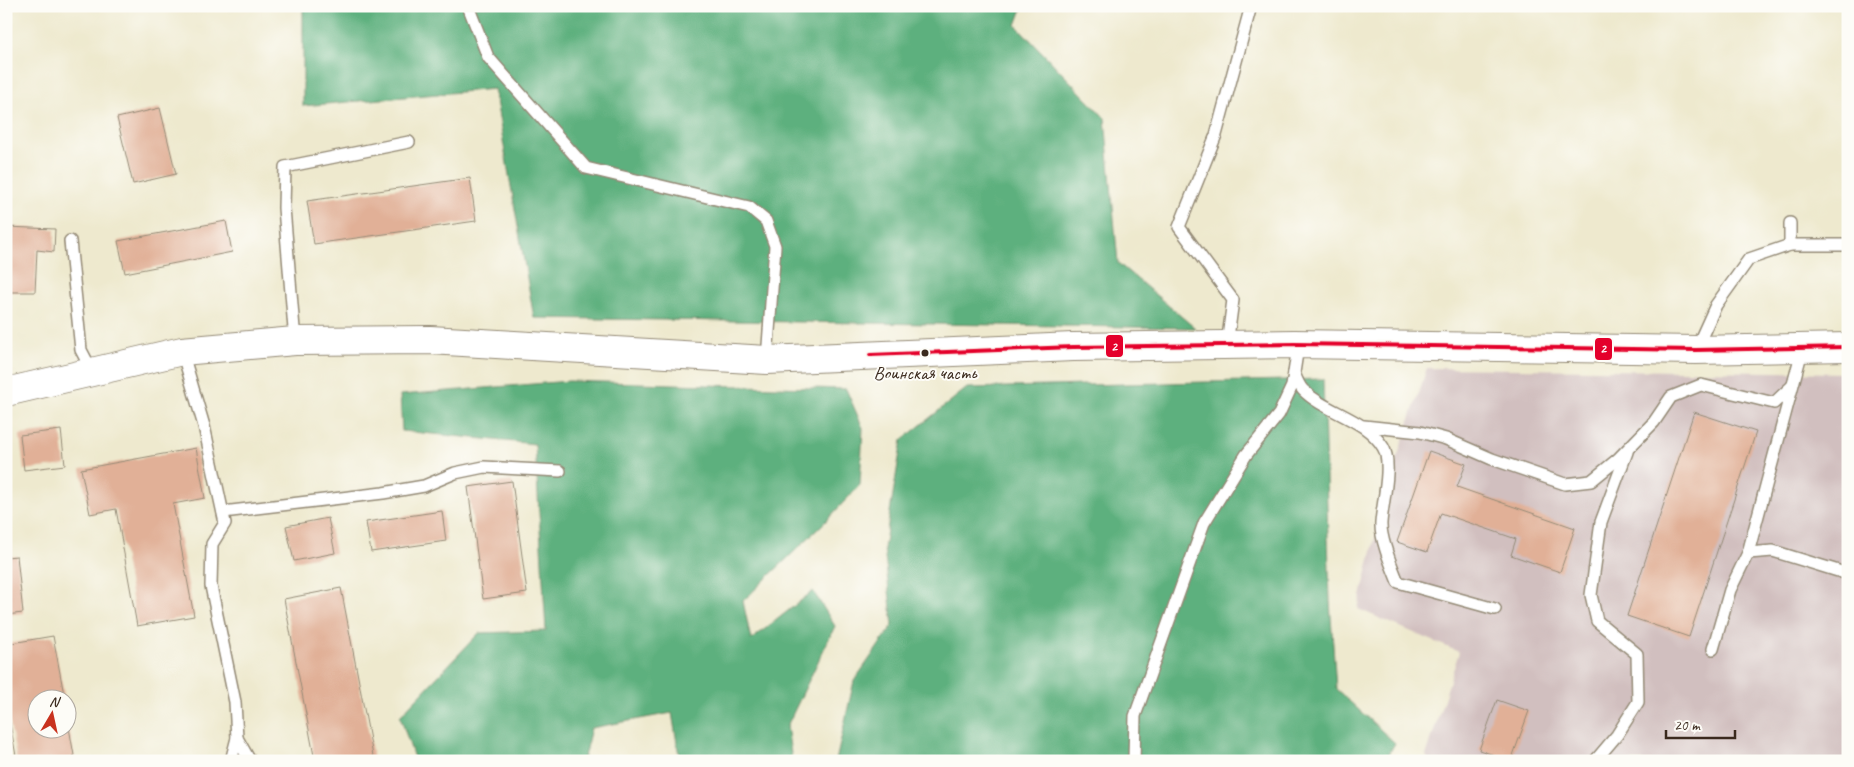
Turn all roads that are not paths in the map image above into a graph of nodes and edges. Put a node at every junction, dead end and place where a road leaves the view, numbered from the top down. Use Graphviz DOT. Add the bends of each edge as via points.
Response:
graph roads {
  1 [pos="468,6"];
  2 [pos="1251,6"];
  3 [pos="409,142"];
  4 [pos="1790,223"];
  5 [pos="70,241"];
  6 [pos="1790,245"];
  7 [pos="1848,245"];
  8 [pos="295,341"];
  9 [pos="1294,344"];
  10 [pos="1227,345"];
  11 [pos="1803,347"];
  12 [pos="1848,348"];
  13 [pos="1696,350"];
  14 [pos="182,352"];
  15 [pos="767,360"];
  16 [pos="92,372"];
  17 [pos="1294,373"];
  18 [pos="1792,386"];
  19 [pos="6,392"];
  20 [pos="1364,426"];
  21 [pos="1629,448"];
  22 [pos="560,471"];
  23 [pos="223,512"];
  24 [pos="1748,553"];
  25 [pos="1848,574"];
  26 [pos="1494,609"];
  27 [pos="1714,649"];
  28 [pos="237,738"];
  29 [pos="231,761"];
  30 [pos="250,761"];
  31 [pos="1134,761"];
  32 [pos="1595,761"];
  1 -- 15 [label="lane" via="488,57 586,168 750,207 766,220 775,246"];
  2 -- 10 [label="lane" via="1216,134 1179,227 1233,300"];
  3 -- 8 [label="lane" via="285,167 284,208"];
  4 -- 6 [label="lane"];
  5 -- 16 [label="lane" via="81,350"];
  6 -- 7 [label="lane"];
  6 -- 13 [label="lane" via="1749,259 1716,305"];
  8 -- 14 [label="street"];
  8 -- 15 [label="street" via="430,340"];
  9 -- 10 [label="street"];
  9 -- 13 [label="street"];
  9 -- 17 [label="lane" via="1297,354"];
  10 -- 15 [label="street" via="1073,347"];
  11 -- 12 [label="street"];
  11 -- 13 [label="street"];
  11 -- 18 [label="lane"];
  14 -- 16 [label="street"];
  14 -- 23 [label="lane" via="204,426"];
  16 -- 19 [label="street"];
  17 -- 20 [label="lane" via="1301,389 1331,410"];
  17 -- 31 [label="lane" via="1292,386 1279,414 1246,455 1204,522 1135,716"];
  18 -- 21 [label="lane" via="1774,403 1700,385 1671,397 1654,422"];
  18 -- 24 [label="lane"];
  20 -- 21 [label="lane" via="1420,432 1446,439 1565,484 1591,481"];
  20 -- 26 [label="lane" via="1384,448 1387,488 1381,524 1398,582"];
  21 -- 32 [label="lane" via="1601,522 1591,595 1597,621 1637,654 1638,702"];
  22 -- 23 [label="lane" via="484,467 455,473 424,486"];
  23 -- 28 [label="lane" via="225,523 212,544 212,586 235,702"];
  24 -- 25 [label="lane" via="1773,551"];
  24 -- 27 [label="lane" via="1730,590"];
  28 -- 29 [label="lane"];
  28 -- 30 [label="lane"];
}
